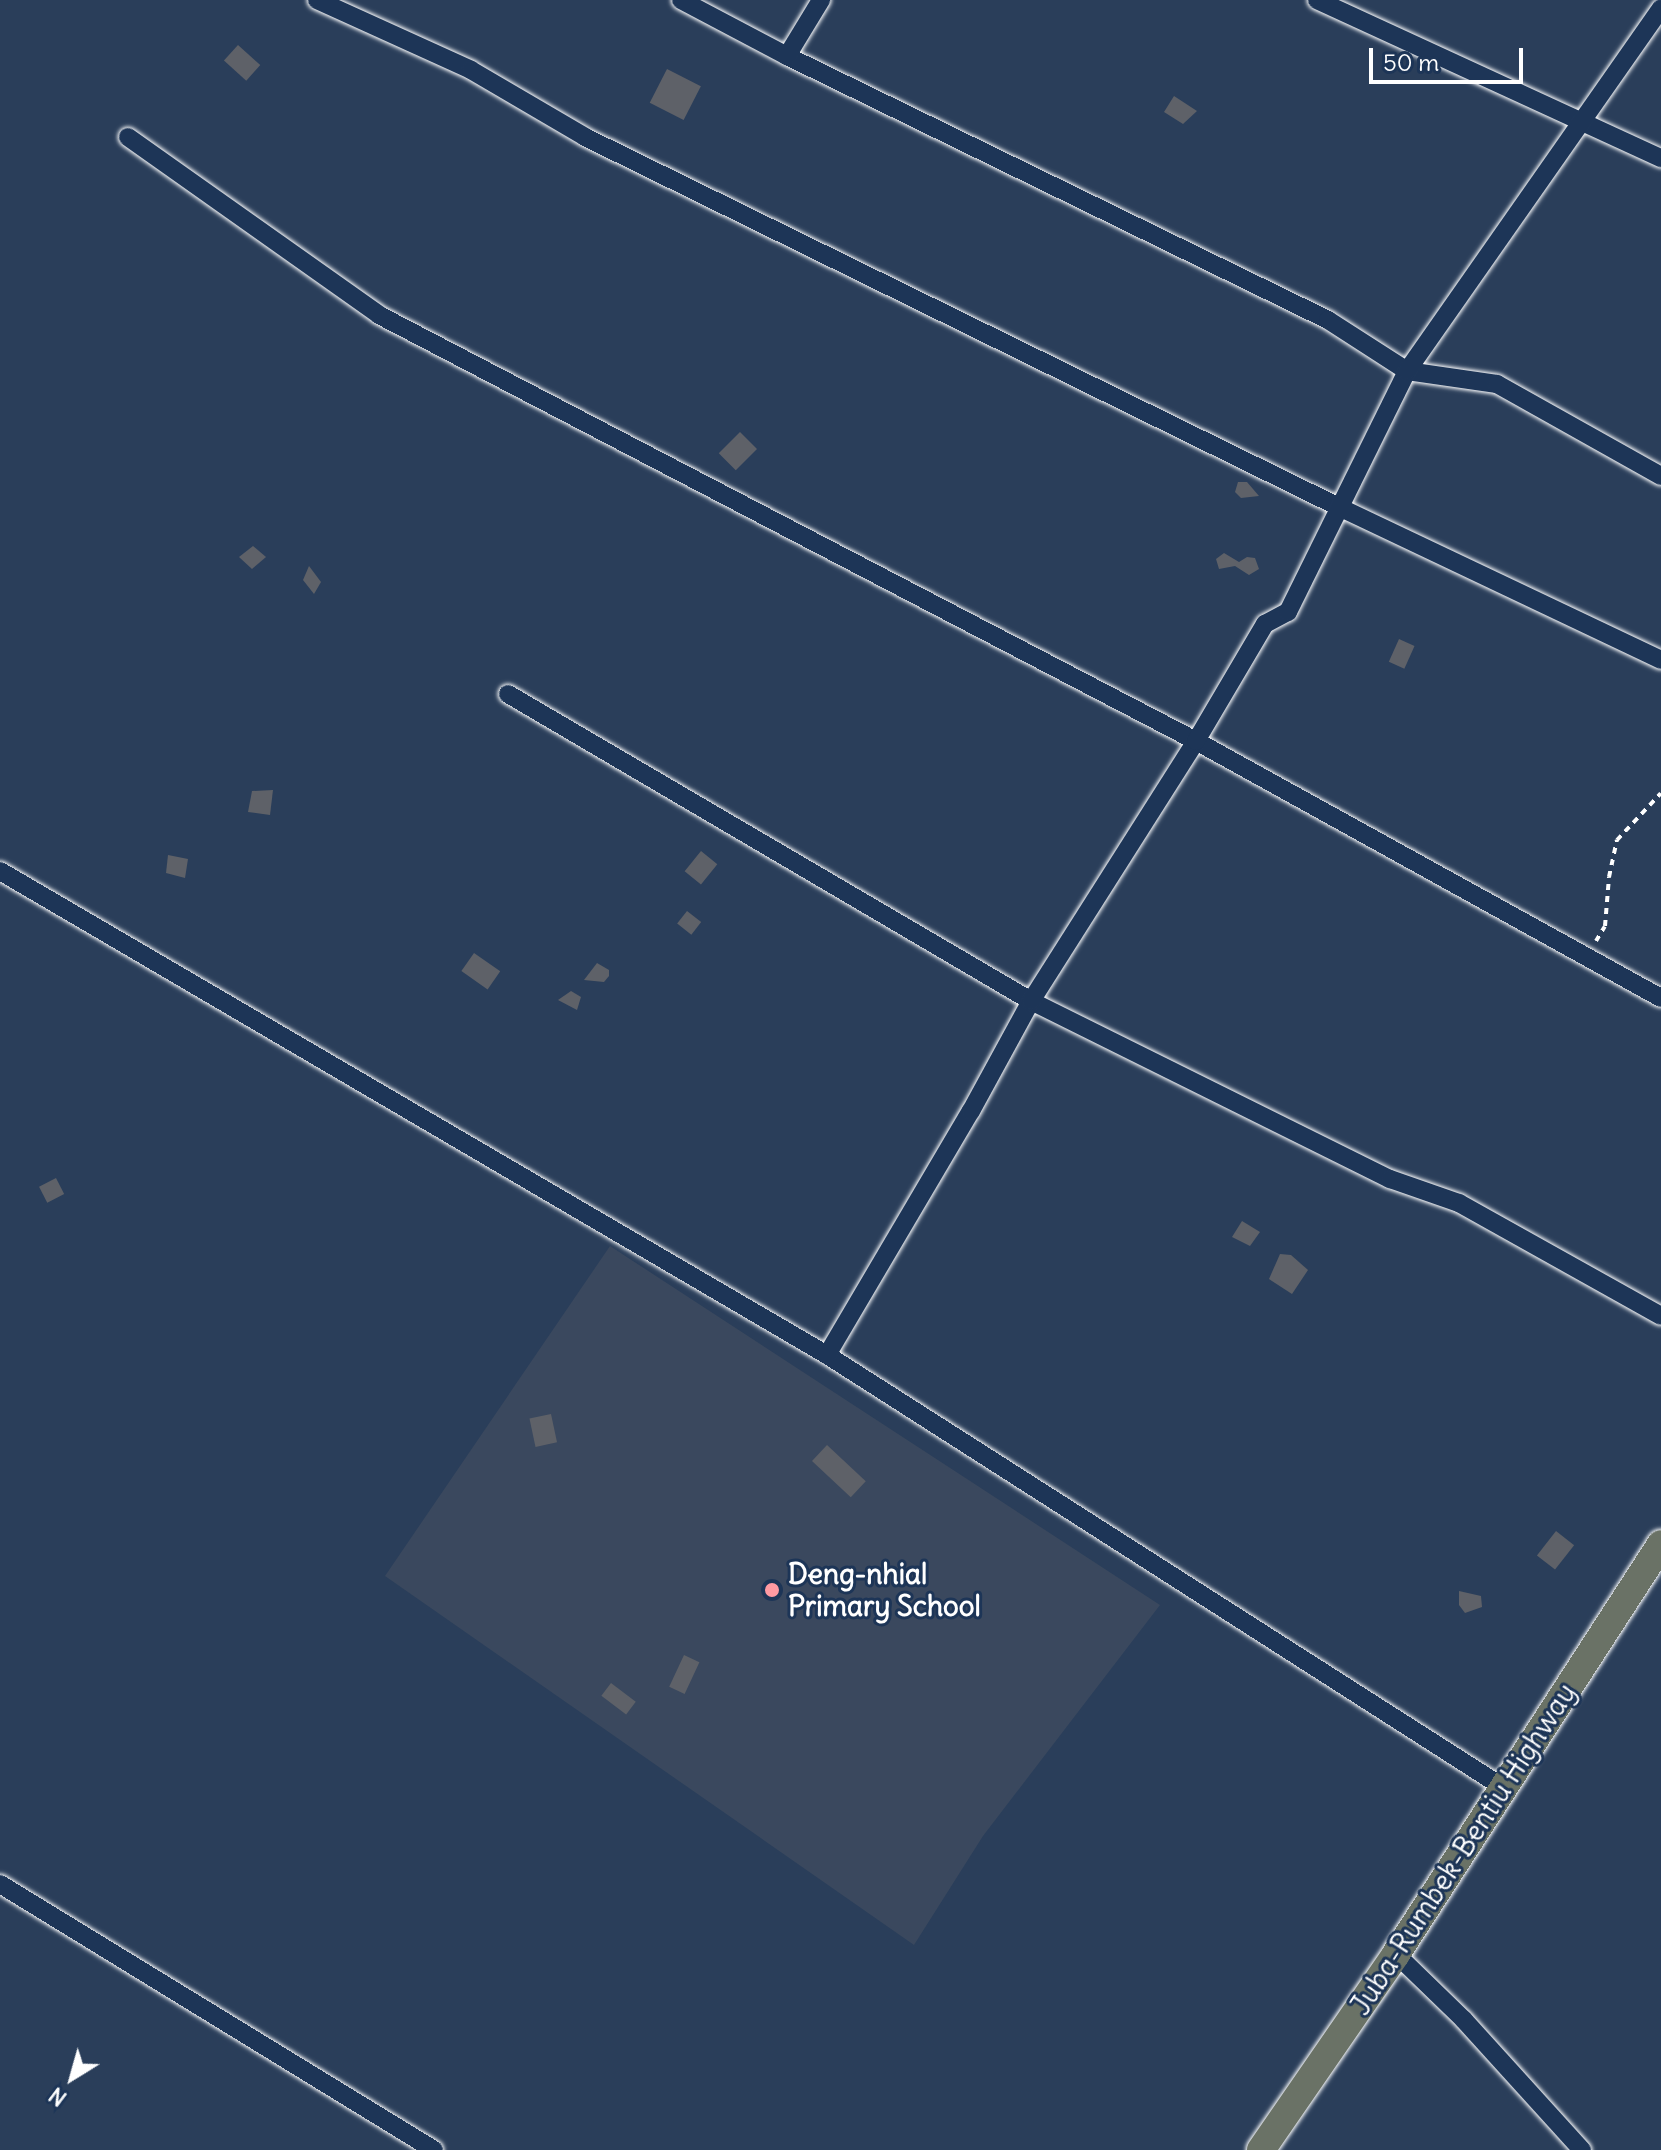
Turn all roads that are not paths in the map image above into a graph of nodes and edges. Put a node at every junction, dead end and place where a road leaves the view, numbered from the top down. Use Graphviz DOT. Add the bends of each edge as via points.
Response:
graph roads {
  1 [pos="317,0"];
  2 [pos="681,0"];
  3 [pos="821,0"];
  4 [pos="1317,0"];
  5 [pos="1661,8"];
  6 [pos="787,56"];
  7 [pos="1583,120"];
  8 [pos="128,137"];
  9 [pos="1661,158"];
  10 [pos="1407,371"];
  11 [pos="1661,476"];
  12 [pos="1341,508"];
  13 [pos="1661,660"];
  14 [pos="508,694"];
  15 [pos="1196,741"];
  16 [pos="0,871"];
  17 [pos="1661,998"];
  18 [pos="1031,1001"];
  19 [pos="1661,1316"];
  20 [pos="827,1355"];
  21 [pos="1661,1544"];
  22 [pos="1504,1788"];
  23 [pos="0,1884"];
  24 [pos="1396,1954"];
  25 [pos="434,2150"];
  26 [pos="1261,2150"];
  27 [pos="1582,2150"];
  1 -- 12 [label="street" via="471,70 585,137"];
  2 -- 6 [label="street"];
  3 -- 6 [label="street"];
  4 -- 7 [label="street"];
  5 -- 7 [label="street"];
  6 -- 10 [label="street" via="1328,320"];
  7 -- 9 [label="street"];
  7 -- 10 [label="street"];
  8 -- 15 [label="street" via="379,315"];
  10 -- 11 [label="street" via="1497,384"];
  10 -- 12 [label="street"];
  12 -- 13 [label="street"];
  12 -- 15 [label="street" via="1288,612 1265,624"];
  14 -- 18 [label="street"];
  15 -- 17 [label="street"];
  15 -- 18 [label="street"];
  16 -- 20 [label="street"];
  18 -- 19 [label="street" via="1390,1179 1459,1203"];
  18 -- 20 [label="street"];
  20 -- 22 [label="street"];
  21 -- 22 [label="main road, Juba-Rumbek-Bentiu Highway"];
  22 -- 24 [label="main road, Juba-Rumbek-Bentiu Highway"];
  23 -- 25 [label="street"];
  24 -- 26 [label="main road, Juba-Rumbek-Bentiu Highway"];
  24 -- 27 [label="street"];
}
